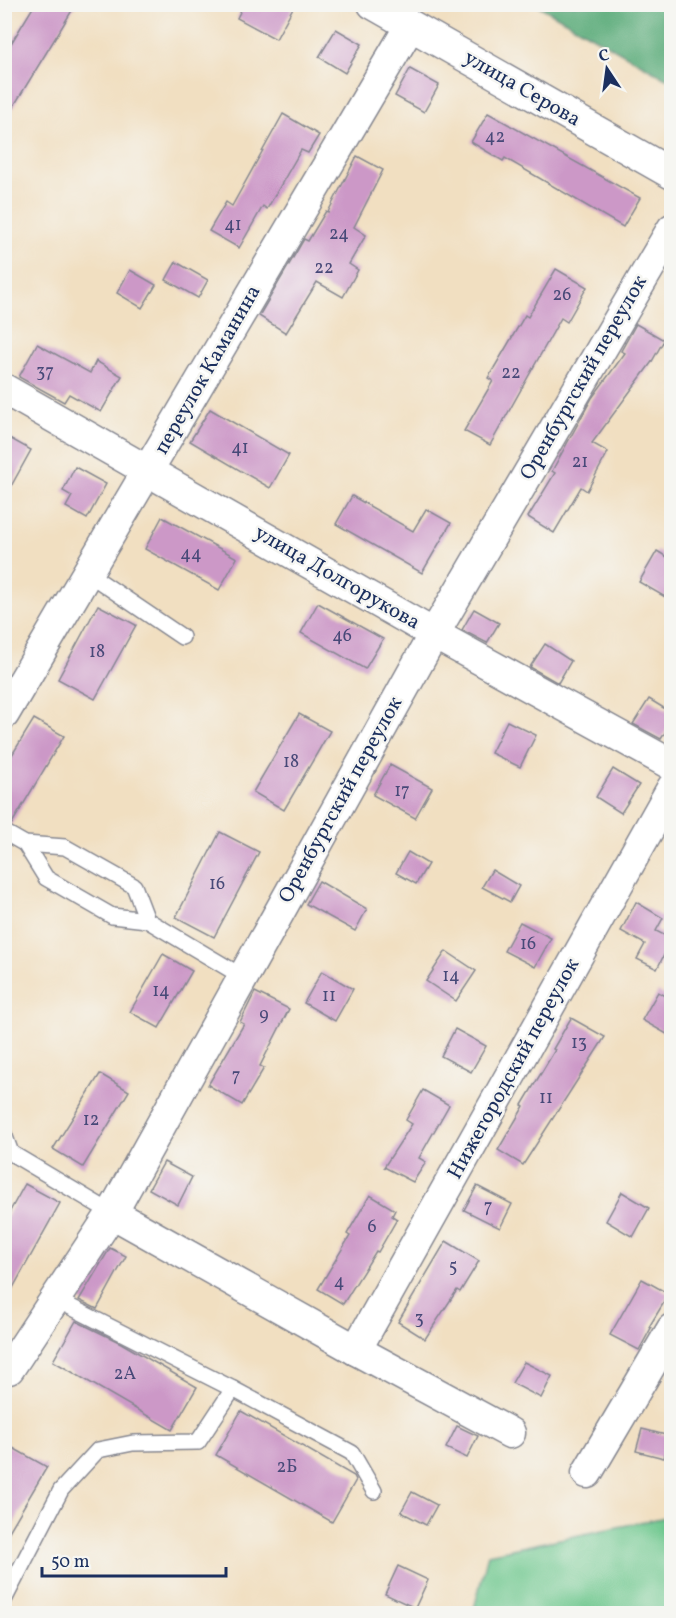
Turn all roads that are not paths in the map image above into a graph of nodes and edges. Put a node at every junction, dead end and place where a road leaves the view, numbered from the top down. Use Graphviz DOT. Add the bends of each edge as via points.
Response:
graph roads {
  1 [pos="373,4"];
  2 [pos="410,26"];
  3 [pos="672,174"];
  4 [pos="672,229"];
  5 [pos="4,388"];
  6 [pos="150,470"];
  7 [pos="86,572"];
  8 [pos="434,634"];
  9 [pos="182,637"];
  10 [pos="4,714"];
  11 [pos="672,765"];
  12 [pos="672,788"];
  13 [pos="4,832"];
  14 [pos="25,844"];
  15 [pos="147,920"];
  16 [pos="243,977"];
  17 [pos="4,1134"];
  18 [pos="8,1153"];
  19 [pos="112,1214"];
  20 [pos="55,1299"];
  21 [pos="672,1329"];
  22 [pos="356,1350"];
  23 [pos="7,1368"];
  24 [pos="233,1389"];
  25 [pos="510,1433"];
  26 [pos="587,1473"];
  27 [pos="374,1491"];
  28 [pos="4,1599"];
  1 -- 2 [label="street, улица Серова"];
  2 -- 3 [label="street, улица Серова"];
  2 -- 6 [label="street, переулок Каманина"];
  4 -- 8 [label="street, Оренбургский переулок"];
  5 -- 6 [label="street, улица Долгорукова"];
  6 -- 7 [label="street, переулок Каманина"];
  6 -- 8 [label="street, улица Долгорукова"];
  7 -- 9 [label="lane"];
  7 -- 10 [label="street, переулок Каманина"];
  8 -- 11 [label="street, улица Долгорукова"];
  8 -- 16 [label="street, Оренбургский переулок"];
  12 -- 22 [label="street, Нижегородский переулок"];
  13 -- 14 [label="lane"];
  14 -- 15 [label="lane" via="46,878 112,916"];
  14 -- 15 [label="lane" via="65,847 134,886"];
  15 -- 16 [label="lane"];
  16 -- 19 [label="street, Оренбургский переулок"];
  17 -- 18 [label="lane"];
  18 -- 19 [label="lane"];
  19 -- 20 [label="street, Оренбургский переулок"];
  19 -- 22 [label="street"];
  20 -- 23 [label="street, Оренбургский переулок"];
  20 -- 24 [label="lane"];
  21 -- 26 [label="street"];
  22 -- 25 [label="street"];
  24 -- 27 [label="lane" via="352,1453"];
  24 -- 28 [label="lane" via="198,1442 133,1443 99,1450 61,1490"];
}
